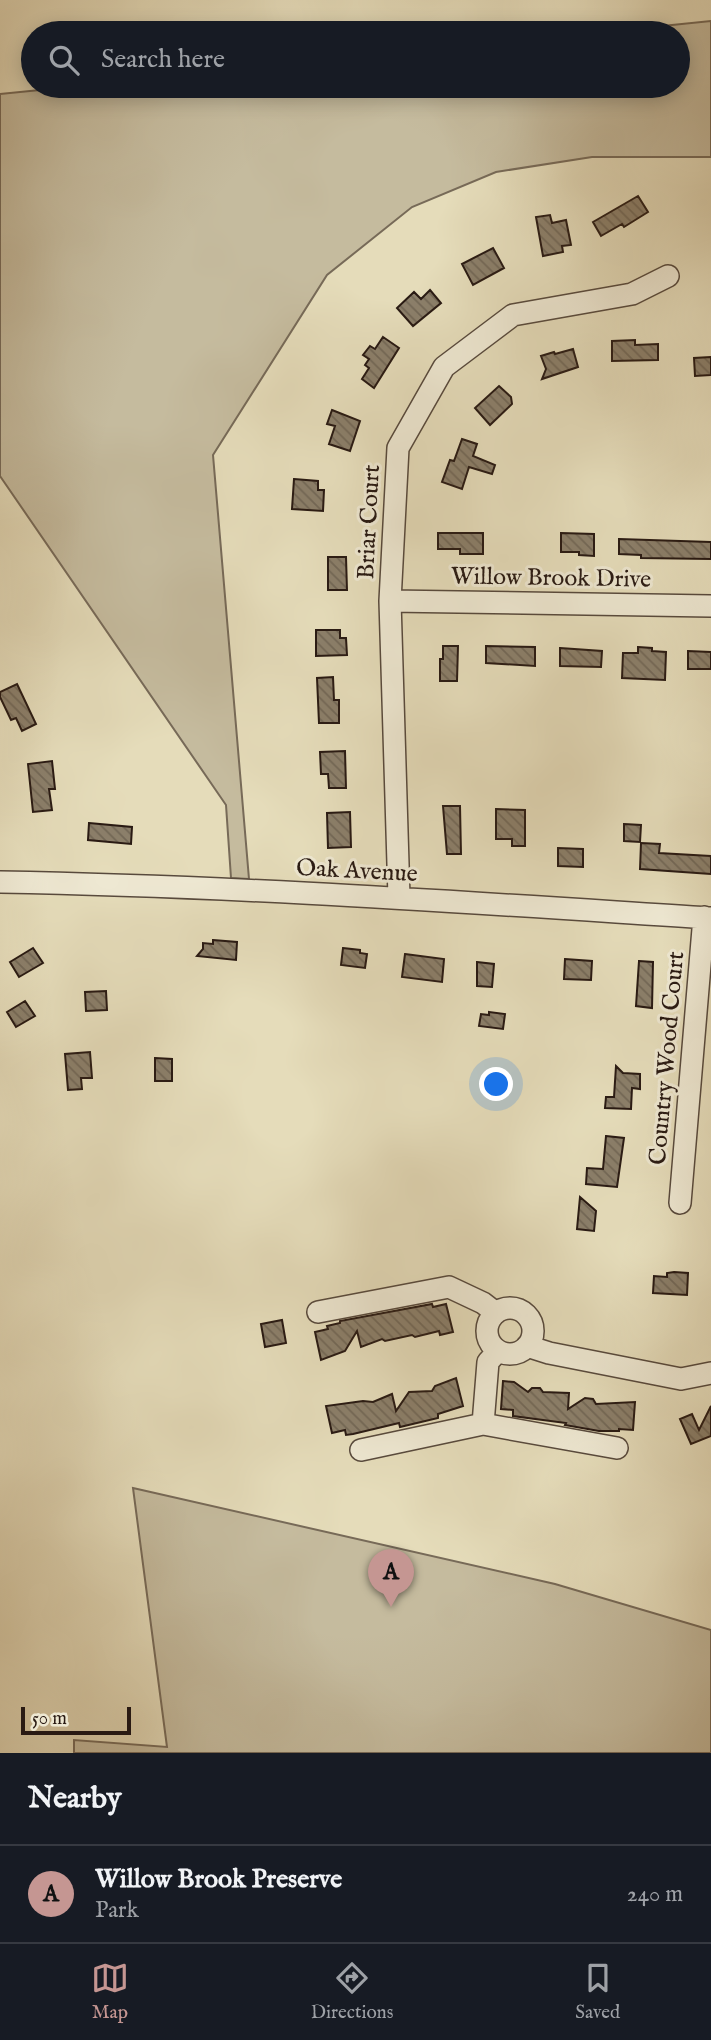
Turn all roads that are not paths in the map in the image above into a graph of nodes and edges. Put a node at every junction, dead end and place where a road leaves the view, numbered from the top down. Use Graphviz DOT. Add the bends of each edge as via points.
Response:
graph roads {
  1 [pos="668,276"];
  2 [pos="390,601"];
  3 [pos="711,606"];
  4 [pos="0,882"];
  5 [pos="399,897"];
  6 [pos="708,917"];
  7 [pos="680,1203"];
  8 [pos="318,1312"];
  9 [pos="496,1313"];
  10 [pos="527,1346"];
  11 [pos="498,1351"];
  12 [pos="711,1373"];
  13 [pos="483,1424"];
  14 [pos="617,1448"];
  15 [pos="361,1450"];
  1 -- 2 [label="street, Briar Court" via="632,294 513,315 444,367 398,448"];
  2 -- 3 [label="street, Willow Brook Drive"];
  2 -- 5 [label="street, Briar Court"];
  4 -- 5 [label="street, Oak Avenue"];
  5 -- 6 [label="street, Oak Avenue"];
  6 -- 7 [label="street, Country Wood Court"];
  8 -- 9 [label="street" via="449,1287"];
  9 -- 10 [label="street" via="510,1308 524,1313 532,1332"];
  9 -- 11 [label="street" via="487,1332"];
  10 -- 11 [label="street" via="510,1354"];
  10 -- 12 [label="street" via="681,1379"];
  11 -- 13 [label="street" via="488,1362"];
  13 -- 14 [label="street"];
  13 -- 15 [label="street"];
}
